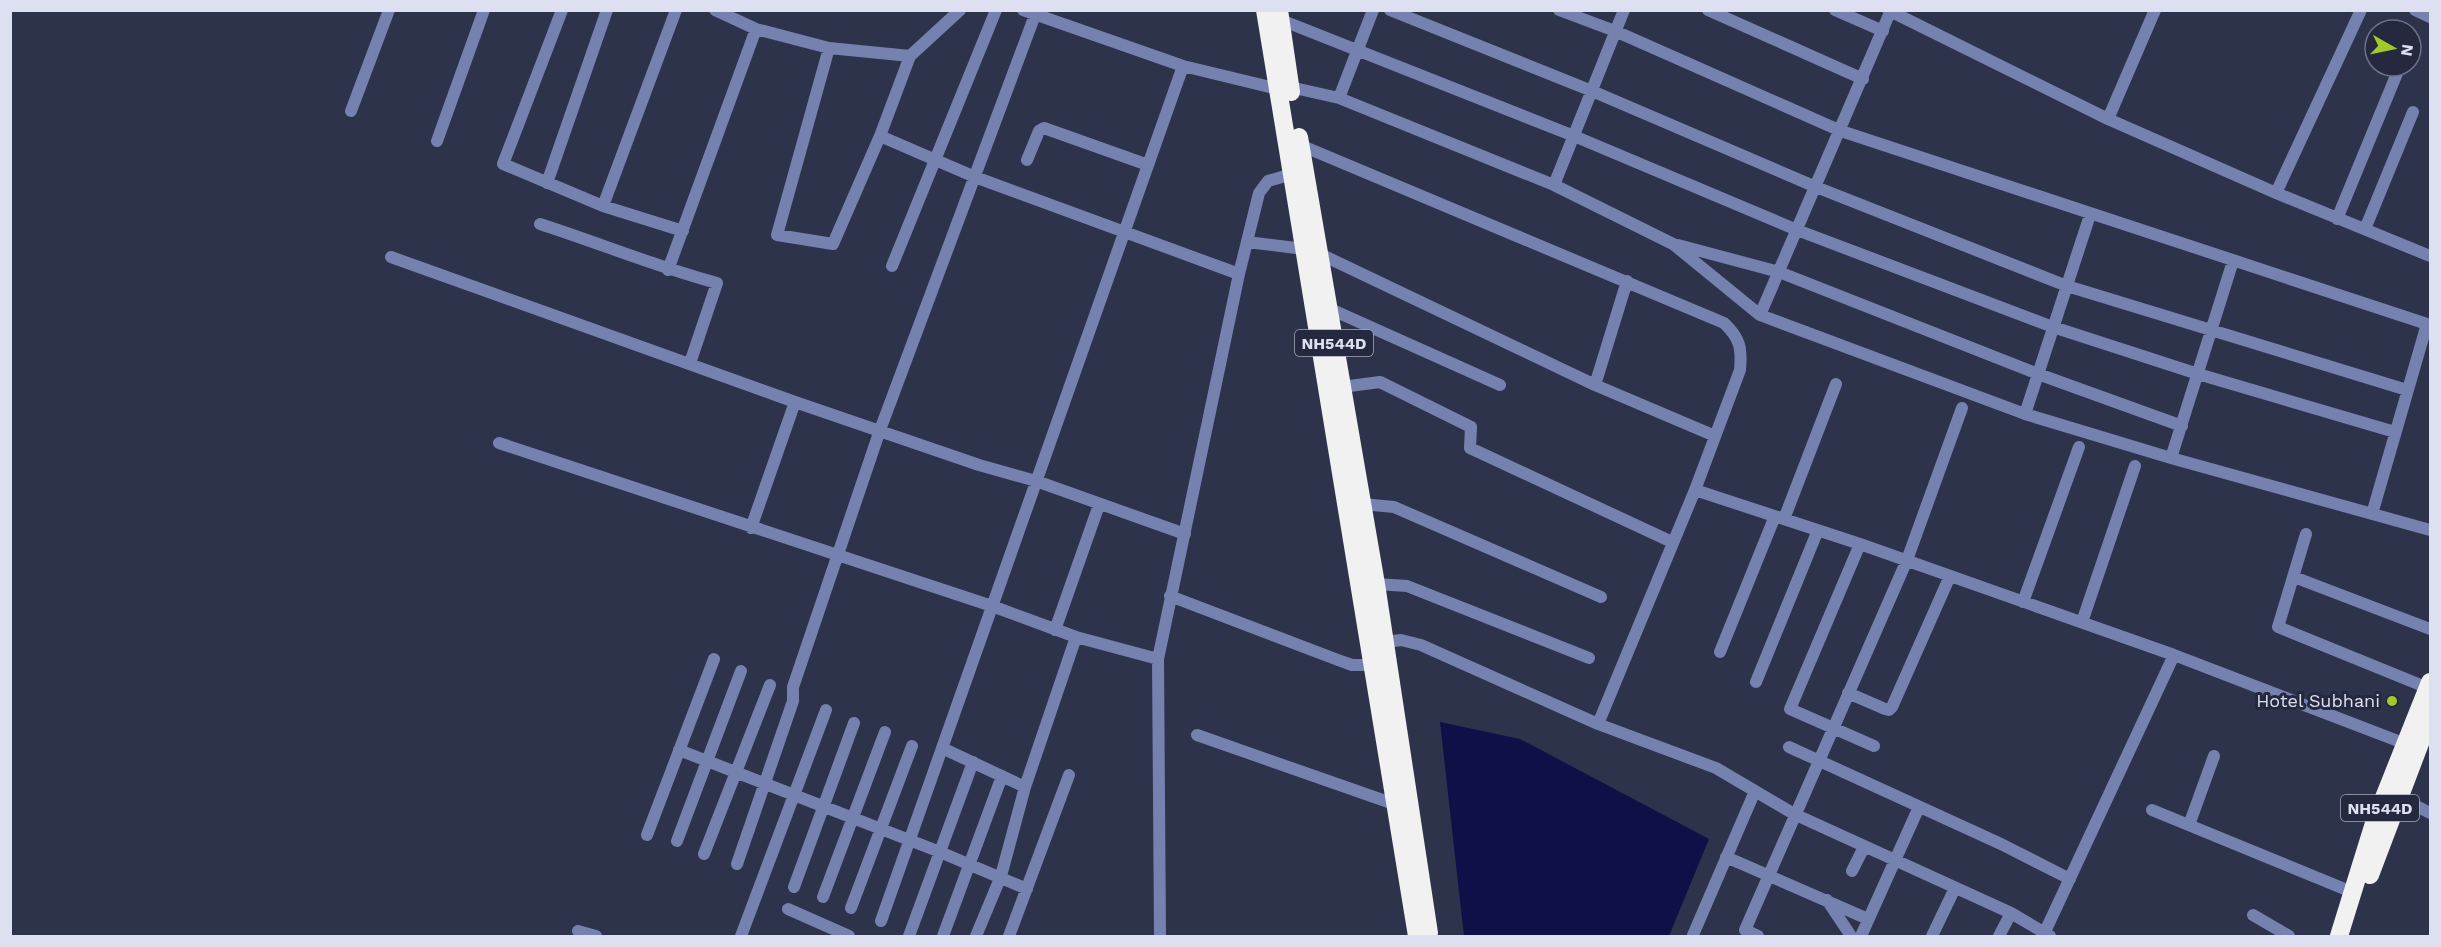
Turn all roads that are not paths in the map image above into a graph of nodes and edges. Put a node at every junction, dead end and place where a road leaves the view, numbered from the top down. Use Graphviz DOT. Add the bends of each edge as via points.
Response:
graph roads {
  1 [pos="389,10"];
  2 [pos="484,10"];
  3 [pos="562,10"];
  4 [pos="608,10"];
  5 [pos="676,10"];
  6 [pos="715,10"];
  7 [pos="960,10"];
  8 [pos="996,10"];
  9 [pos="1373,10"];
  10 [pos="1390,10"];
  11 [pos="1559,10"];
  12 [pos="1624,10"];
  13 [pos="1708,10"];
  14 [pos="1835,10"];
  15 [pos="2155,10"];
  16 [pos="2361,10"];
  17 [pos="2415,10"];
  18 [pos="1890,11"];
  19 [pos="1029,13"];
  20 [pos="1275,14"];
  21 [pos="2430,17"];
  22 [pos="756,29"];
  23 [pos="1616,31"];
  24 [pos="1883,31"];
  25 [pos="829,48"];
  26 [pos="1357,51"];
  27 [pos="910,56"];
  28 [pos="1183,66"];
  29 [pos="2395,78"];
  30 [pos="1863,79"];
  31 [pos="1284,88"];
  32 [pos="1592,91"];
  33 [pos="1339,98"];
  34 [pos="351,111"];
  35 [pos="2414,112"];
  36 [pos="2108,120"];
  37 [pos="1841,131"];
  38 [pos="880,136"];
  39 [pos="1574,136"];
  40 [pos="437,141"];
  41 [pos="1300,145"];
  42 [pos="934,160"];
  43 [pos="1027,160"];
  44 [pos="1148,165"];
  45 [pos="1292,174"];
  46 [pos="975,177"];
  47 [pos="547,183"];
  48 [pos="1554,186"];
  49 [pos="1816,187"];
  50 [pos="2276,193"];
  51 [pos="603,206"];
  52 [pos="2090,215"];
  53 [pos="2337,219"];
  54 [pos="540,224"];
  55 [pos="2365,229"];
  56 [pos="1797,230"];
  57 [pos="683,231"];
  58 [pos="1124,231"];
  59 [pos="1247,242"];
  60 [pos="1673,244"];
  61 [pos="1311,251"];
  62 [pos="2430,256"];
  63 [pos="391,257"];
  64 [pos="2233,261"];
  65 [pos="892,266"];
  66 [pos="668,270"];
  67 [pos="1779,272"];
  68 [pos="1239,274"];
  69 [pos="1627,281"];
  70 [pos="2067,286"];
  71 [pos="1328,308"];
  72 [pos="1760,315"];
  73 [pos="2429,325"];
  74 [pos="2053,327"];
  75 [pos="2212,329"];
  76 [pos="690,363"];
  77 [pos="2038,374"];
  78 [pos="2198,374"];
  79 [pos="1836,384"];
  80 [pos="1500,385"];
  81 [pos="1595,385"];
  82 [pos="1342,387"];
  83 [pos="2408,390"];
  84 [pos="795,402"];
  85 [pos="1962,408"];
  86 [pos="2025,414"];
  87 [pos="2181,426"];
  88 [pos="880,430"];
  89 [pos="2396,432"];
  90 [pos="1715,436"];
  91 [pos="500,443"];
  92 [pos="2079,447"];
  93 [pos="2171,458"];
  94 [pos="2135,466"];
  95 [pos="1036,481"];
  96 [pos="1695,490"];
  97 [pos="1362,504"];
  98 [pos="1099,505"];
  99 [pos="2372,514"];
  100 [pos="1779,517"];
  101 [pos="751,528"];
  102 [pos="1818,530"];
  103 [pos="2430,530"];
  104 [pos="1185,534"];
  105 [pos="2306,534"];
  106 [pos="1671,542"];
  107 [pos="1860,544"];
  108 [pos="839,556"];
  109 [pos="1907,560"];
  110 [pos="1950,576"];
  111 [pos="2294,577"];
  112 [pos="1376,584"];
  113 [pos="1170,596"];
  114 [pos="1600,597"];
  115 [pos="2023,602"];
  116 [pos="992,606"];
  117 [pos="2082,622"];
  118 [pos="2430,629"];
  119 [pos="1055,630"];
  120 [pos="1076,637"];
  121 [pos="1384,642"];
  122 [pos="1720,652"];
  123 [pos="2174,655"];
  124 [pos="1589,658"];
  125 [pos="714,659"];
  126 [pos="1158,659"];
  127 [pos="1373,665"];
  128 [pos="741,671"];
  129 [pos="1756,682"];
  130 [pos="770,685"];
  131 [pos="2429,685"];
  132 [pos="1848,693"];
  133 [pos="826,710"];
  134 [pos="2430,717"];
  135 [pos="854,723"];
  136 [pos="1598,724"];
  137 [pos="1833,727"];
  138 [pos="885,732"];
  139 [pos="1197,735"];
  140 [pos="912,746"];
  141 [pos="1874,746"];
  142 [pos="2411,746"];
  143 [pos="1789,747"];
  144 [pos="942,748"];
  145 [pos="679,750"];
  146 [pos="2214,756"];
  147 [pos="708,761"];
  148 [pos="1817,761"];
  149 [pos="973,762"];
  150 [pos="738,773"];
  151 [pos="1069,775"];
  152 [pos="1002,776"];
  153 [pos="766,784"];
  154 [pos="1025,787"];
  155 [pos="1755,790"];
  156 [pos="795,796"];
  157 [pos="2399,796"];
  158 [pos="1394,804"];
  159 [pos="824,806"];
  160 [pos="1919,807"];
  161 [pos="2152,810"];
  162 [pos="2430,813"];
  163 [pos="1794,814"];
  164 [pos="853,818"];
  165 [pos="2189,825"];
  166 [pos="881,830"];
  167 [pos="647,835"];
  168 [pos="677,841"];
  169 [pos="911,841"];
  170 [pos="1864,847"];
  171 [pos="940,852"];
  172 [pos="704,854"];
  173 [pos="1726,857"];
  174 [pos="1895,860"];
  175 [pos="737,864"];
  176 [pos="970,865"];
  177 [pos="1852,871"];
  178 [pos="1769,874"];
  179 [pos="1001,876"];
  180 [pos="2070,879"];
  181 [pos="794,886"];
  182 [pos="1955,888"];
  183 [pos="1027,889"];
  184 [pos="2352,892"];
  185 [pos="823,897"];
  186 [pos="1827,899"];
  187 [pos="851,908"];
  188 [pos="788,909"];
  189 [pos="2011,914"];
  190 [pos="2253,915"];
  191 [pos="1868,919"];
  192 [pos="881,921"];
  193 [pos="578,930"];
  194 [pos="1693,935"];
  195 [pos="2046,935"];
  196 [pos="596,936"];
  197 [pos="741,936"];
  198 [pos="849,936"];
  199 [pos="909,936"];
  200 [pos="942,936"];
  201 [pos="976,936"];
  202 [pos="1009,936"];
  203 [pos="1160,936"];
  204 [pos="1417,936"];
  205 [pos="1429,936"];
  206 [pos="1758,936"];
  207 [pos="1851,936"];
  208 [pos="1861,936"];
  209 [pos="1932,936"];
  210 [pos="1999,936"];
  211 [pos="2289,936"];
  212 [pos="2339,936"];
  213 [pos="2352,936"];
  1 -- 34 [label="street"];
  2 -- 40 [label="street"];
  3 -- 47 [label="street" via="503,164"];
  4 -- 47 [label="street"];
  5 -- 51 [label="street"];
  6 -- 22 [label="street"];
  7 -- 27 [label="street"];
  8 -- 42 [label="street"];
  9 -- 26 [label="street"];
  10 -- 32 [label="street"];
  11 -- 23 [label="street"];
  12 -- 23 [label="street"];
  13 -- 30 [label="street"];
  14 -- 24 [label="street"];
  15 -- 36 [label="street"];
  16 -- 50 [label="street"];
  17 -- 21 [label="street"];
  18 -- 24 [label="street"];
  18 -- 36 [label="street"];
  19 -- 28 [label="street"];
  19 -- 46 [label="street"];
  20 -- 26 [label="street"];
  20 -- 31 [label="highway, NH544D"];
  22 -- 25 [label="street"];
  22 -- 57 [label="street"];
  23 -- 32 [label="street"];
  23 -- 37 [label="street"];
  24 -- 30 [label="street"];
  25 -- 27 [label="street"];
  25 -- 38 [label="street" via="777,235 833,244"];
  26 -- 33 [label="street"];
  26 -- 39 [label="street"];
  27 -- 38 [label="street"];
  28 -- 31 [label="street"];
  28 -- 44 [label="street"];
  29 -- 53 [label="street"];
  30 -- 37 [label="street"];
  31 -- 33 [label="street"];
  31 -- 41 [label="highway, NH544D"];
  31 -- 45 [label="highway, NH544D"];
  32 -- 39 [label="street"];
  32 -- 49 [label="street"];
  33 -- 48 [label="street"];
  35 -- 55 [label="street"];
  36 -- 50 [label="street"];
  37 -- 49 [label="street"];
  37 -- 52 [label="street"];
  38 -- 42 [label="street"];
  39 -- 48 [label="street"];
  39 -- 56 [label="street"];
  41 -- 61 [label="highway, NH544D"];
  41 -- 69 [label="street"];
  42 -- 46 [label="street"];
  42 -- 65 [label="street"];
  43 -- 44 [label="street" via="1039,131 1044,128"];
  44 -- 58 [label="street"];
  45 -- 59 [label="street" via="1262,186"];
  45 -- 61 [label="highway, NH544D"];
  46 -- 58 [label="street"];
  46 -- 88 [label="street"];
  47 -- 51 [label="street"];
  48 -- 60 [label="street"];
  49 -- 56 [label="street"];
  49 -- 70 [label="street"];
  50 -- 53 [label="street"];
  51 -- 57 [label="street"];
  52 -- 64 [label="street"];
  52 -- 70 [label="street"];
  53 -- 55 [label="street"];
  54 -- 66 [label="street"];
  55 -- 62 [label="street"];
  56 -- 67 [label="street"];
  56 -- 74 [label="street"];
  57 -- 66 [label="street"];
  58 -- 68 [label="street"];
  58 -- 95 [label="street"];
  59 -- 61 [label="street"];
  59 -- 68 [label="street"];
  60 -- 67 [label="street"];
  60 -- 72 [label="street"];
  61 -- 71 [label="highway, NH544D"];
  61 -- 81 [label="street"];
  61 -- 127 [label="highway, NH544D"];
  63 -- 76 [label="street"];
  64 -- 73 [label="street"];
  64 -- 75 [label="street"];
  66 -- 76 [label="street" via="717,283"];
  67 -- 72 [label="street"];
  67 -- 77 [label="street"];
  68 -- 104 [label="street"];
  69 -- 81 [label="street"];
  69 -- 90 [label="street" via="1724,323 1737,335 1742,350 1740,370"];
  70 -- 74 [label="street"];
  70 -- 75 [label="street"];
  71 -- 80 [label="street"];
  71 -- 82 [label="highway, NH544D"];
  72 -- 86 [label="street"];
  73 -- 83 [label="street"];
  74 -- 77 [label="street"];
  74 -- 78 [label="street"];
  75 -- 78 [label="street"];
  75 -- 83 [label="street"];
  76 -- 84 [label="street"];
  77 -- 86 [label="street"];
  77 -- 87 [label="street"];
  78 -- 87 [label="street"];
  78 -- 89 [label="street"];
  79 -- 100 [label="street"];
  81 -- 90 [label="street"];
  82 -- 97 [label="highway, NH544D"];
  82 -- 106 [label="street" via="1380,382 1471,427 1470,448"];
  83 -- 89 [label="street"];
  84 -- 88 [label="street"];
  84 -- 101 [label="street"];
  85 -- 109 [label="street"];
  86 -- 93 [label="street"];
  87 -- 93 [label="street"];
  88 -- 95 [label="street"];
  88 -- 108 [label="street"];
  89 -- 99 [label="street"];
  90 -- 96 [label="street"];
  91 -- 101 [label="street"];
  92 -- 115 [label="street"];
  93 -- 99 [label="street"];
  94 -- 117 [label="street"];
  95 -- 98 [label="street"];
  95 -- 116 [label="street"];
  96 -- 100 [label="street"];
  96 -- 106 [label="street"];
  97 -- 112 [label="highway, NH544D"];
  97 -- 114 [label="street" via="1394,507"];
  98 -- 104 [label="street"];
  98 -- 119 [label="street"];
  99 -- 103 [label="street"];
  100 -- 102 [label="street"];
  100 -- 122 [label="street"];
  101 -- 108 [label="street"];
  102 -- 107 [label="street"];
  102 -- 129 [label="street"];
  104 -- 113 [label="street"];
  105 -- 111 [label="street"];
  106 -- 136 [label="street"];
  107 -- 109 [label="street"];
  107 -- 137 [label="street" via="1790,709"];
  108 -- 116 [label="street"];
  108 -- 153 [label="street" via="793,687 793,701"];
  109 -- 110 [label="street"];
  109 -- 132 [label="street"];
  110 -- 115 [label="street"];
  110 -- 132 [label="street" via="1889,710"];
  111 -- 118 [label="street"];
  111 -- 131 [label="street" via="2278,627"];
  112 -- 121 [label="highway, NH544D"];
  112 -- 124 [label="street" via="1407,586"];
  113 -- 126 [label="street"];
  113 -- 127 [label="street" via="1352,665"];
  115 -- 117 [label="street"];
  116 -- 119 [label="street"];
  116 -- 144 [label="street"];
  117 -- 123 [label="street"];
  119 -- 120 [label="street"];
  120 -- 126 [label="street"];
  120 -- 154 [label="street"];
  121 -- 136 [label="street" via="1401,640 1421,645"];
  121 -- 205 [label="highway, NH544D"];
  123 -- 142 [label="street"];
  123 -- 180 [label="street"];
  125 -- 145 [label="street"];
  126 -- 203 [label="street"];
  127 -- 158 [label="highway, NH544D"];
  128 -- 147 [label="street"];
  130 -- 150 [label="street"];
  131 -- 142 [label="highway, NH544D"];
  132 -- 137 [label="street"];
  133 -- 156 [label="street"];
  134 -- 142 [label="highway, NH544D"];
  135 -- 159 [label="street"];
  136 -- 155 [label="street" via="1716,768"];
  137 -- 141 [label="street"];
  137 -- 148 [label="street"];
  138 -- 164 [label="street"];
  139 -- 158 [label="street"];
  140 -- 166 [label="street"];
  142 -- 157 [label="highway, NH544D"];
  142 -- 184 [label="highway, NH544D"];
  143 -- 148 [label="street"];
  144 -- 149 [label="street"];
  144 -- 169 [label="street"];
  145 -- 147 [label="street"];
  145 -- 167 [label="street"];
  146 -- 165 [label="street"];
  147 -- 150 [label="street"];
  147 -- 168 [label="street"];
  148 -- 160 [label="street"];
  148 -- 163 [label="street"];
  149 -- 152 [label="street"];
  149 -- 171 [label="street"];
  150 -- 153 [label="street"];
  150 -- 172 [label="street"];
  151 -- 183 [label="street"];
  152 -- 154 [label="street"];
  152 -- 176 [label="street"];
  153 -- 156 [label="street"];
  153 -- 175 [label="street"];
  154 -- 179 [label="street"];
  155 -- 163 [label="street"];
  155 -- 173 [label="street"];
  156 -- 159 [label="street"];
  156 -- 197 [label="street"];
  157 -- 162 [label="street"];
  157 -- 213 [label="highway, NH544D"];
  158 -- 204 [label="highway, NH544D"];
  159 -- 164 [label="street"];
  159 -- 181 [label="street"];
  160 -- 174 [label="street"];
  160 -- 180 [label="street"];
  161 -- 165 [label="street"];
  163 -- 170 [label="street"];
  163 -- 178 [label="street"];
  164 -- 166 [label="street"];
  164 -- 185 [label="street"];
  165 -- 184 [label="street"];
  166 -- 169 [label="street"];
  166 -- 187 [label="street"];
  169 -- 171 [label="street"];
  169 -- 192 [label="street"];
  170 -- 174 [label="street"];
  170 -- 177 [label="street"];
  171 -- 176 [label="street"];
  171 -- 199 [label="street"];
  173 -- 178 [label="street"];
  173 -- 194 [label="street"];
  174 -- 182 [label="street"];
  174 -- 191 [label="street"];
  176 -- 179 [label="street"];
  176 -- 200 [label="street"];
  178 -- 186 [label="street"];
  178 -- 206 [label="street" via="1745,930"];
  179 -- 183 [label="street"];
  179 -- 201 [label="street"];
  180 -- 195 [label="street"];
  182 -- 189 [label="street"];
  182 -- 209 [label="street"];
  183 -- 202 [label="street"];
  184 -- 212 [label="highway, NH544D"];
  186 -- 191 [label="street"];
  186 -- 207 [label="street"];
  188 -- 198 [label="street"];
  189 -- 195 [label="street"];
  189 -- 210 [label="street"];
  190 -- 211 [label="street"];
  191 -- 208 [label="street"];
  193 -- 196 [label="street"];
}
